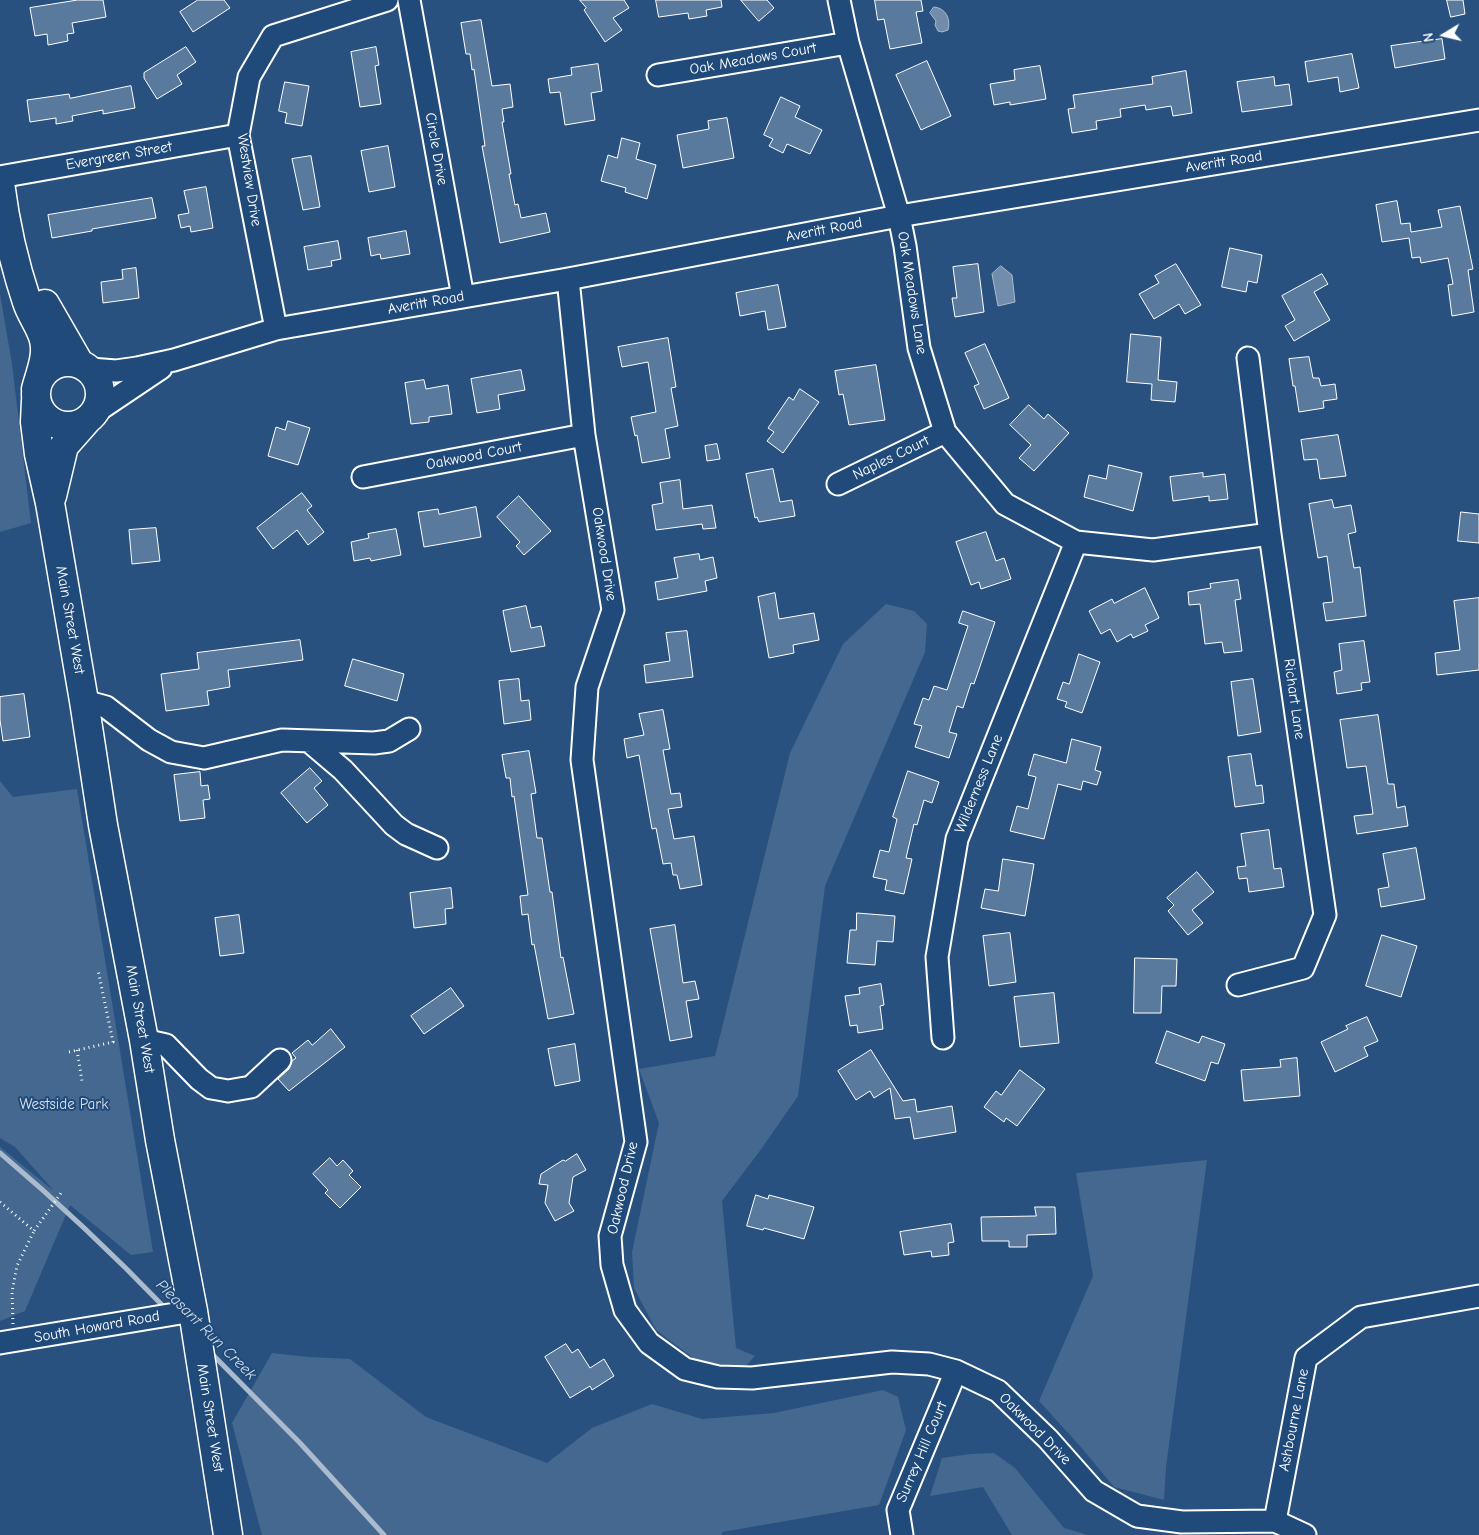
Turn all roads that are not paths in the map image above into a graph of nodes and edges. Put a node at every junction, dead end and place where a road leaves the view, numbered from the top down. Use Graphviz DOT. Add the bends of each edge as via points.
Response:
graph roads {
  1 [pos="387,0"];
  2 [pos="409,0"];
  3 [pos="839,0"];
  4 [pos="848,43"];
  5 [pos="658,75"];
  6 [pos="1479,120"];
  7 [pos="238,135"];
  8 [pos="0,177"];
  9 [pos="0,183"];
  10 [pos="4,214"];
  11 [pos="899,216"];
  12 [pos="568,279"];
  13 [pos="463,297"];
  14 [pos="276,329"];
  15 [pos="1248,358"];
  16 [pos="174,360"];
  17 [pos="84,366"];
  18 [pos="36,395"];
  19 [pos="90,417"];
  20 [pos="944,432"];
  21 [pos="584,435"];
  22 [pos="363,477"];
  23 [pos="838,484"];
  24 [pos="50,503"];
  25 [pos="1270,534"];
  26 [pos="1076,542"];
  27 [pos="84,701"];
  28 [pos="409,728"];
  29 [pos="310,742"];
  30 [pos="437,848"];
  31 [pos="1238,985"];
  32 [pos="943,1038"];
  33 [pos="144,1040"];
  34 [pos="280,1060"];
  35 [pos="1479,1296"];
  36 [pos="193,1311"];
  37 [pos="7,1342"];
  38 [pos="956,1371"];
  39 [pos="1275,1521"];
  40 [pos="228,1535"];
  41 [pos="902,1535"];
  42 [pos="1305,1535"];
  1 -- 7 [label="street, Westview Drive" via="273,36 249,77"];
  2 -- 13 [label="street, Circle Drive"];
  3 -- 4 [label="street, Oak Meadows Lane"];
  4 -- 5 [label="street, Oak Meadows Court"];
  4 -- 11 [label="street, Oak Meadows Lane"];
  6 -- 11 [label="street, Averitt Road"];
  7 -- 8 [label="street, Evergreen Street"];
  7 -- 14 [label="street, Westview Drive"];
  9 -- 10 [label="main road, Main Street West"];
  10 -- 17 [label="main road, Main Street West" via="48,310"];
  10 -- 18 [label="main road, Main Street West" via="19,279 45,340"];
  11 -- 12 [label="street, Averitt Road"];
  11 -- 20 [label="street, Oak Meadows Lane" via="919,348"];
  12 -- 13 [label="street, Averitt Road"];
  12 -- 21 [label="street, Oakwood Drive"];
  13 -- 14 [label="street, Averitt Road"];
  14 -- 16 [label="street, Averitt Road"];
  15 -- 25 [label="street, Richart Lane"];
  16 -- 17 [label="street, Averitt Road" via="116,371"];
  16 -- 19 [label="street, Averitt Road"];
  17 -- 18 [label="main road" via="65,362 54,364 39,379"];
  17 -- 19 [label="main road, Main Street West" via="99,382 99,404"];
  18 -- 19 [label="main road" via="40,410 55,424 71,426"];
  18 -- 24 [label="main road, Main Street West" via="39,454"];
  19 -- 24 [label="main road, Main Street West" via="64,446"];
  20 -- 23 [label="street, Naples Court"];
  20 -- 26 [label="street, Oak Meadows Lane" via="1006,504"];
  21 -- 22 [label="street, Oakwood Court"];
  21 -- 38 [label="street, Oakwood Drive" via="613,610 587,687 582,760 636,1142 610,1236 612,1265 625,1310 649,1343 684,1369 718,1378 752,1378 892,1362 929,1364"];
  24 -- 27 [label="main road, Main Street West"];
  25 -- 26 [label="street, Oak Meadows Lane" via="1153,550"];
  25 -- 31 [label="street, Richart Lane" via="1325,915 1303,968"];
  26 -- 32 [label="street, Wilderness Lane" via="956,838 936,957"];
  27 -- 29 [label="street" via="106,707 149,740 171,752 204,758 282,740"];
  27 -- 33 [label="main road, Main Street West" via="103,825"];
  28 -- 29 [label="street" via="389,741"];
  29 -- 30 [label="street" via="343,770 394,825"];
  33 -- 34 [label="street" via="166,1045 199,1080 210,1088 228,1091 251,1087"];
  33 -- 36 [label="main road, Main Street West"];
  35 -- 39 [label="street, Ashbourne Lane" via="1361,1317 1306,1358"];
  36 -- 37 [label="street, South Howard Road"];
  36 -- 40 [label="main road, Main Street West"];
  38 -- 39 [label="street, Oakwood Drive" via="998,1391 1048,1439 1094,1491 1137,1516 1182,1522"];
  38 -- 41 [label="street, Surrey Hill Court" via="898,1510"];
  39 -- 42 [label="street, Oakwood Drive"];
}
